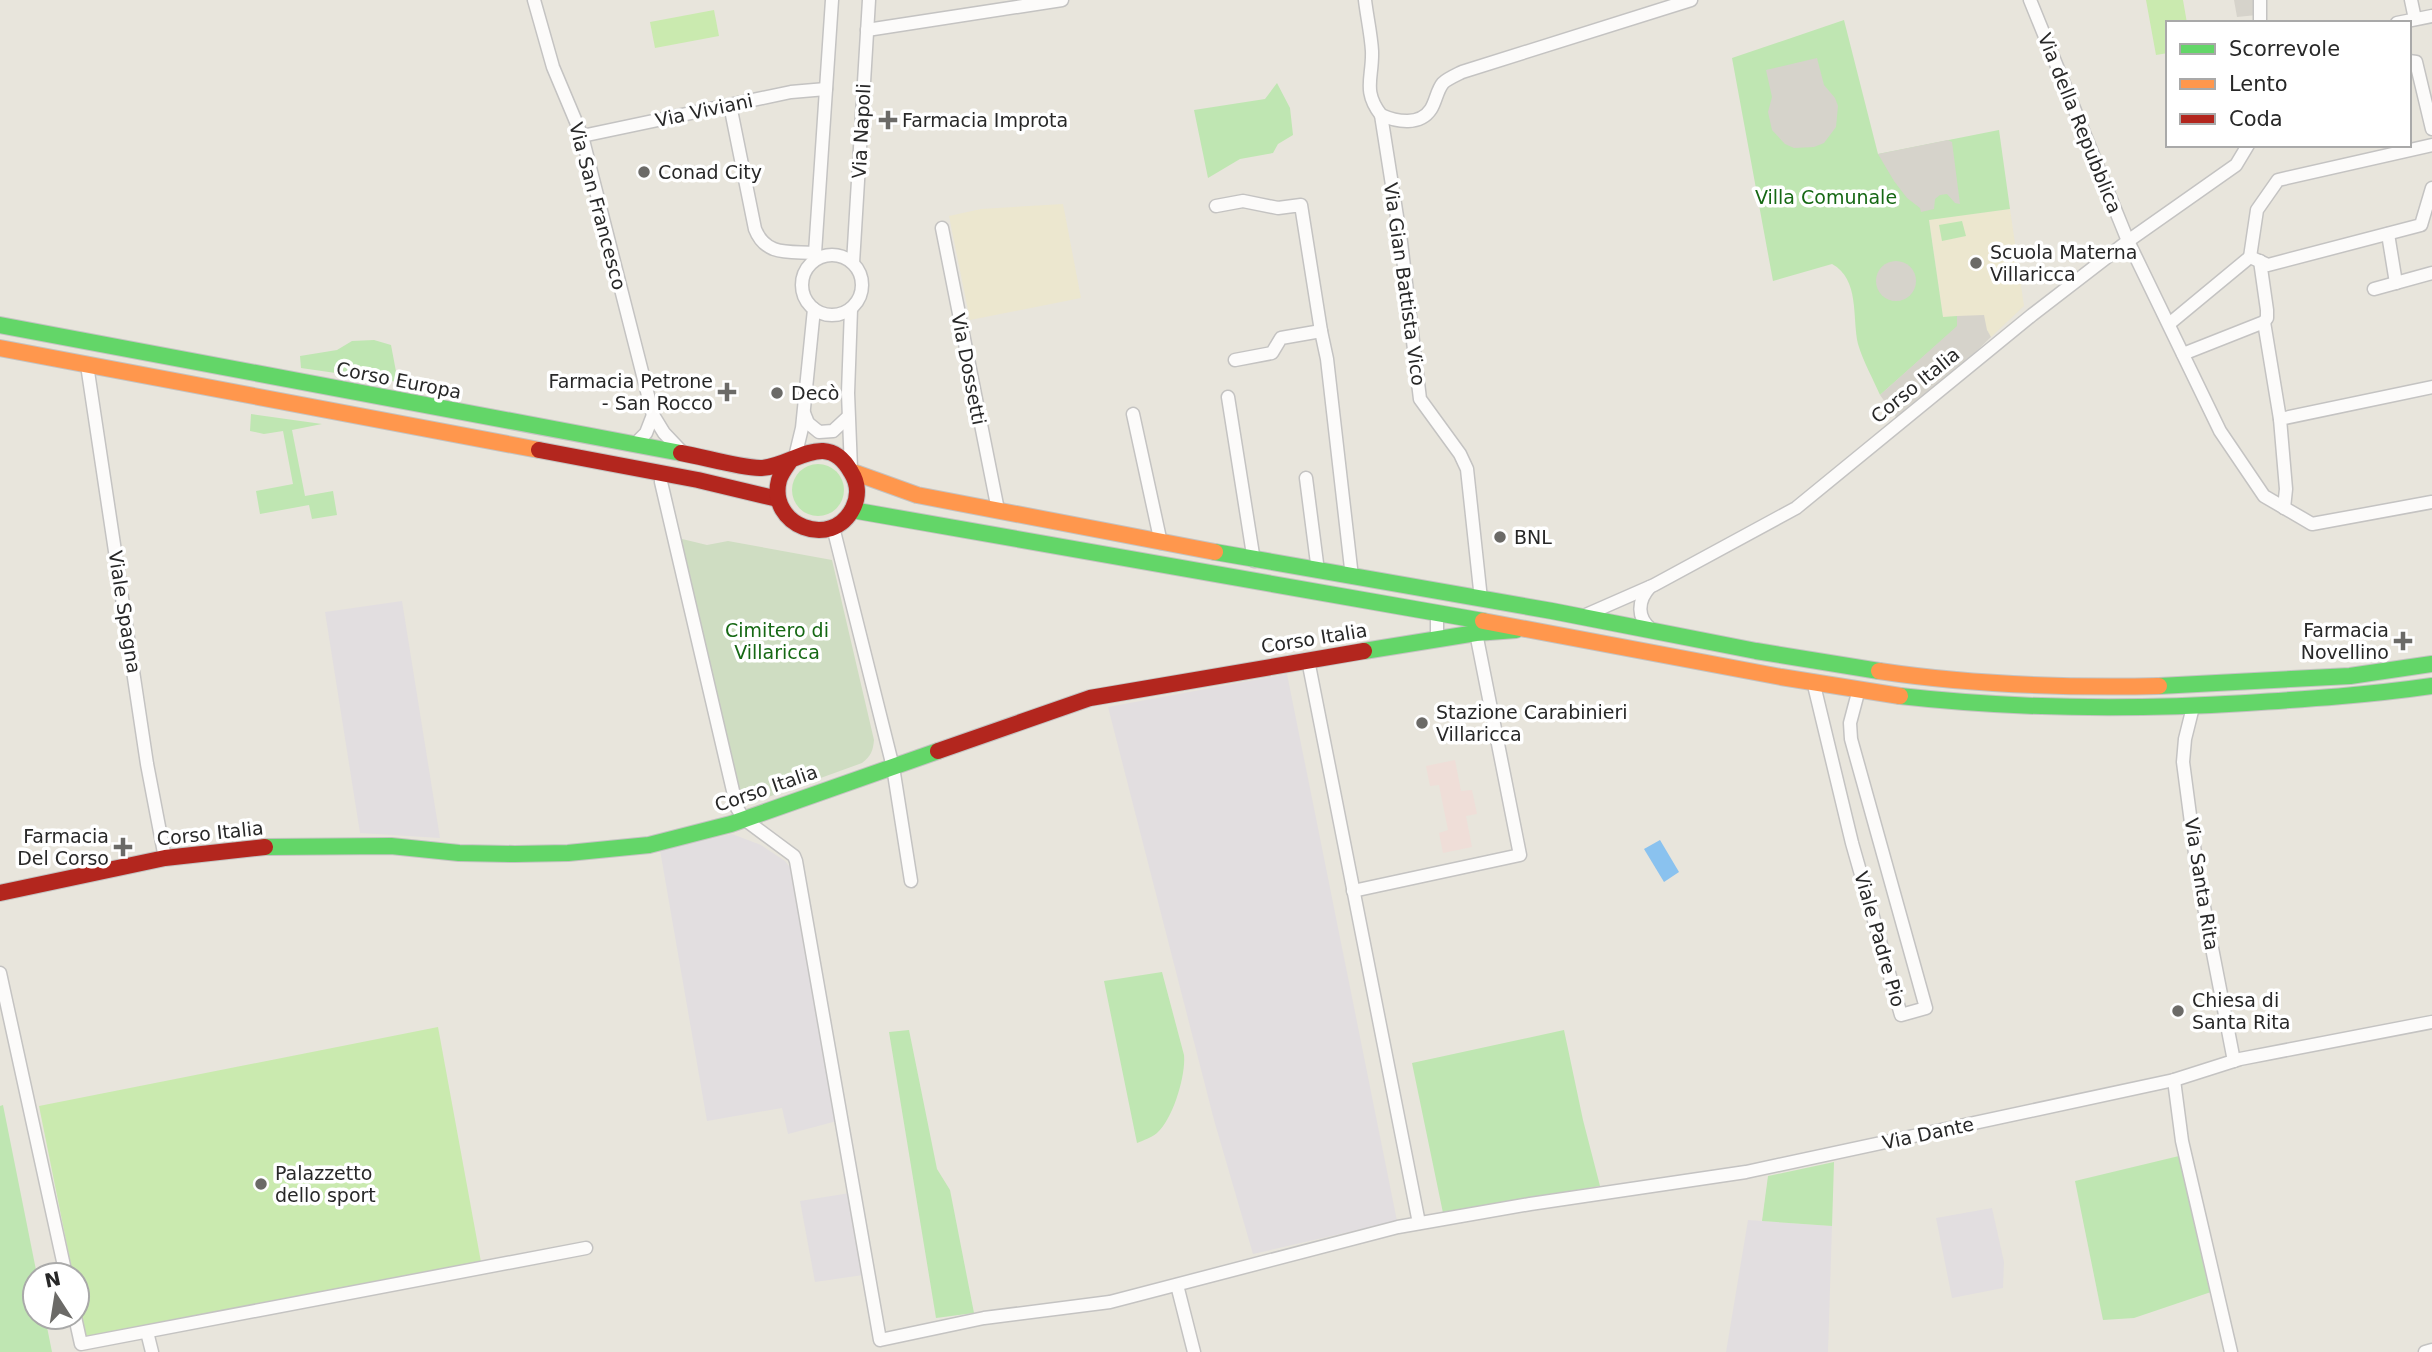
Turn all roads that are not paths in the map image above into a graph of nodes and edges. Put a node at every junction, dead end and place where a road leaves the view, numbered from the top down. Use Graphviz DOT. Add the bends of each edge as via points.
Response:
graph roads {
  1 [pos="534,0"];
  2 [pos="832,0"];
  3 [pos="869,0"];
  4 [pos="1062,0"];
  5 [pos="1365,0"];
  6 [pos="1691,0"];
  7 [pos="2030,0"];
  8 [pos="2260,0"];
  9 [pos="2411,0"];
  10 [pos="2432,16"];
  11 [pos="2415,19"];
  12 [pos="2260,21"];
  13 [pos="2406,21"];
  14 [pos="867,30"];
  15 [pos="2411,61"];
  16 [pos="826,89"];
  17 [pos="730,105"];
  18 [pos="1381,115"];
  19 [pos="2432,129"];
  20 [pos="582,136"];
  21 [pos="2432,145"];
  22 [pos="2247,147"];
  23 [pos="2432,188"];
  24 [pos="1216,206"];
  25 [pos="942,228"];
  26 [pos="2388,234"];
  27 [pos="2128,241"];
  28 [pos="816,256"];
  29 [pos="2255,259"];
  30 [pos="853,262"];
  31 [pos="2432,273"];
  32 [pos="2396,283"];
  33 [pos="2374,289"];
  34 [pos="814,309"];
  35 [pos="851,309"];
  36 [pos="2264,322"];
  37 [pos="2169,324"];
  38 [pos="0,325"];
  39 [pos="1321,331"];
  40 [pos="0,348"];
  41 [pos="2183,354"];
  42 [pos="1235,360"];
  43 [pos="88,365"];
  44 [pos="2432,387"];
  45 [pos="1228,397"];
  46 [pos="803,413"];
  47 [pos="1133,414"];
  48 [pos="653,415"];
  49 [pos="848,417"];
  50 [pos="2280,419"];
  51 [pos="634,445"];
  52 [pos="684,454"];
  53 [pos="792,459"];
  54 [pos="852,471"];
  55 [pos="663,474"];
  56 [pos="1306,478"];
  57 [pos="778,499"];
  58 [pos="2432,502"];
  59 [pos="2284,508"];
  60 [pos="852,510"];
  61 [pos="998,510"];
  62 [pos="833,527"];
  63 [pos="1161,543"];
  64 [pos="1254,561"];
  65 [pos="1318,571"];
  66 [pos="1352,577"];
  67 [pos="1650,587"];
  68 [pos="1481,599"];
  69 [pos="1547,610"];
  70 [pos="1437,612"];
  71 [pos="1581,617"];
  72 [pos="1532,629"];
  73 [pos="1549,632"];
  74 [pos="1654,632"];
  75 [pos="1476,633"];
  76 [pos="1437,639"];
  77 [pos="1308,660"];
  78 [pos="2432,664"];
  79 [pos="1813,681"];
  80 [pos="2432,686"];
  81 [pos="1859,689"];
  82 [pos="2193,706"];
  83 [pos="892,767"];
  84 [pos="744,819"];
  85 [pos="165,858"];
  86 [pos="912,881"];
  87 [pos="1353,891"];
  88 [pos="0,893"];
  89 [pos="0,973"];
  90 [pos="2432,1022"];
  91 [pos="2234,1061"];
  92 [pos="2174,1080"];
  93 [pos="1419,1223"];
  94 [pos="586,1248"];
  95 [pos="63,1261"];
  96 [pos="1177,1285"];
  97 [pos="78,1331"];
  98 [pos="147,1332"];
  99 [pos="2432,1350"];
  100 [pos="152,1352"];
  101 [pos="1194,1352"];
  102 [pos="2231,1352"];
  103 [pos="2424,1352"];
  1 -- 20 [label="street, Via San Francesco" via="552,67"];
  2 -- 16 [label="street, Via Napoli"];
  3 -- 14 [label="street, Via Napoli"];
  4 -- 14 [label="street"];
  5 -- 18 [label="street, Via Gian Battista Vico" via="1372,49 1369,93"];
  6 -- 18 [label="street" via="1462,72 1443,82 1430,111 1418,119 1396,121"];
  7 -- 27 [label="street, Via della Repubblica"];
  8 -- 12 [label="street"];
  9 -- 11 [label="street"];
  10 -- 11 [label="street"];
  11 -- 13 [label="street"];
  14 -- 30 [label="street, Via Napoli"];
  15 -- 19 [label="street" via="2416,62"];
  16 -- 17 [label="street, Via Viviani"];
  16 -- 28 [label="street, Via Napoli"];
  17 -- 20 [label="street, Via Viviani"];
  17 -- 28 [label="street" via="760,240 770,249"];
  18 -- 68 [label="street, Via Gian Battista Vico" via="1420,399 1467,469"];
  20 -- 48 [label="street, Via San Francesco"];
  21 -- 29 [label="street" via="2278,180 2256,210"];
  22 -- 27 [label="street, Corso Italia" via="2236,165"];
  23 -- 26 [label="street" via="2421,225"];
  24 -- 39 [label="street" via="1243,201 1278,208 1301,205"];
  25 -- 61 [label="street, Via Dossetti"];
  26 -- 29 [label="street" via="2268,265"];
  26 -- 32 [label="street"];
  27 -- 37 [label="street, Via della Repubblica"];
  27 -- 67 [label="street, Corso Italia" via="1796,508"];
  28 -- 30 [label="street" via="840,255"];
  28 -- 34 [label="street" via="802,279 804,296"];
  29 -- 36 [label="street" via="2267,310"];
  29 -- 37 [label="street"];
  30 -- 35 [label="street" via="863,286"];
  31 -- 32 [label="street"];
  32 -- 33 [label="street"];
  34 -- 35 [label="street" via="829,315"];
  34 -- 46 [label="street"];
  35 -- 49 [label="street"];
  36 -- 41 [label="street"];
  36 -- 50 [label="street"];
  37 -- 41 [label="street, Via della Repubblica"];
  38 -- 51 [label="main road, Corso Europa"];
  39 -- 42 [label="street" via="1281,338 1272,353"];
  39 -- 66 [label="street"];
  40 -- 43 [label="main road"];
  41 -- 59 [label="street, Via della Repubblica" via="2220,431 2264,496"];
  43 -- 55 [label="main road"];
  43 -- 85 [label="street, Viale Spagna"];
  44 -- 50 [label="street"];
  45 -- 64 [label="street"];
  46 -- 49 [label="street" via="819,432 833,430"];
  46 -- 53 [label="street"];
  47 -- 63 [label="street"];
  48 -- 51 [label="street" via="646,433"];
  48 -- 52 [label="street, Via San Francesco"];
  49 -- 54 [label="street"];
  50 -- 59 [label="street"];
  51 -- 52 [label="main road, Corso Europa"];
  52 -- 53 [label="main road, Corso Europa" via="762,467"];
  53 -- 54 [label="main road" via="808,451 829,452"];
  53 -- 57 [label="main road" via="779,478"];
  54 -- 60 [label="main road" via="857,487"];
  54 -- 61 [label="main road" via="917,495"];
  55 -- 57 [label="main road"];
  55 -- 84 [label="street" via="661,482 737,808"];
  56 -- 65 [label="street"];
  57 -- 62 [label="main road" via="783,512 799,526 812,530"];
  58 -- 59 [label="street, Via della Repubblica" via="2312,524"];
  60 -- 62 [label="main road"];
  60 -- 70 [label="main road"];
  61 -- 63 [label="main road"];
  62 -- 83 [label="street"];
  63 -- 64 [label="main road"];
  64 -- 65 [label="main road"];
  65 -- 66 [label="main road"];
  66 -- 68 [label="main road"];
  67 -- 71 [label="street, Corso Italia"];
  67 -- 74 [label="street" via="1641,602 1641,614"];
  68 -- 69 [label="main road"];
  69 -- 71 [label="main road"];
  69 -- 72 [label="main road" via="1532,617"];
  69 -- 73 [label="main road" via="1558,620"];
  70 -- 72 [label="main road"];
  70 -- 76 [label="street"];
  71 -- 73 [label="main road"];
  71 -- 74 [label="main road"];
  72 -- 73 [label="main road"];
  72 -- 75 [label="main road, Corso Italia"];
  73 -- 79 [label="main road"];
  74 -- 78 [label="main road" via="1876,671 2002,684 2201,685 2350,676"];
  75 -- 76 [label="main road, Corso Italia"];
  75 -- 87 [label="street" via="1520,855"];
  76 -- 77 [label="main road, Corso Italia"];
  77 -- 83 [label="main road, Corso Italia" via="1090,698"];
  77 -- 87 [label="street"];
  79 -- 81 [label="main road"];
  79 -- 81 [label="street, Viale Padre Pio" via="1852,843 1901,1015 1926,1008 1851,739 1850,723"];
  80 -- 82 [label="main road" via="2361,696"];
  81 -- 82 [label="main road" via="2005,705"];
  82 -- 91 [label="street, Via Santa Rita" via="2183,762 2198,876"];
  83 -- 84 [label="main road, Corso Italia"];
  83 -- 86 [label="street"];
  84 -- 85 [label="main road, Corso Italia" via="649,845 568,853 320,846 261,847"];
  84 -- 96 [label="street, Via Dante" via="796,861 880,1340 984,1318 1110,1302"];
  85 -- 88 [label="main road, Corso Italia"];
  87 -- 93 [label="street"];
  89 -- 95 [label="street"];
  90 -- 91 [label="street, Via Dante"];
  91 -- 92 [label="street, Via Dante"];
  92 -- 93 [label="street, Via Dante" via="1746,1172"];
  92 -- 102 [label="street" via="2182,1141"];
  93 -- 96 [label="street, Via Dante"];
  94 -- 98 [label="street"];
  96 -- 101 [label="street"];
  97 -- 98 [label="street" via="81,1345"];
  98 -- 100 [label="street"];
  99 -- 103 [label="street"];
}
